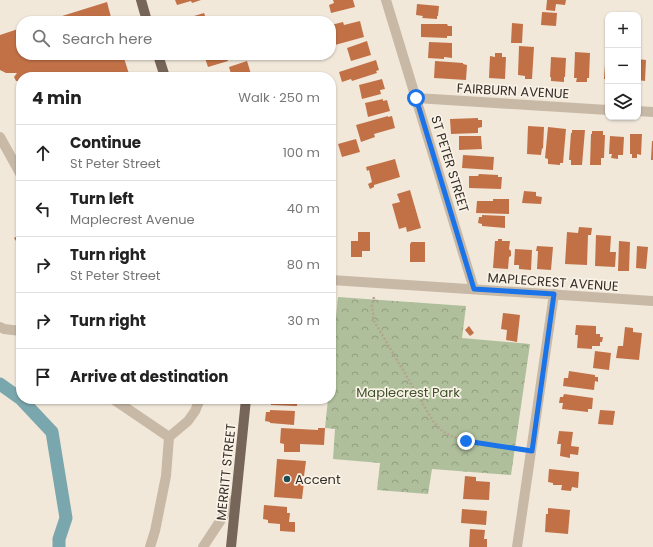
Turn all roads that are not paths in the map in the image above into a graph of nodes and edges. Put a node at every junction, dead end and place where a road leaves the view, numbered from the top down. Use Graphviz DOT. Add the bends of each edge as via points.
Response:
graph roads {
  1 [pos="140,0"];
  2 [pos="386,0"];
  3 [pos="145,16"];
  4 [pos="160,60"];
  5 [pos="163,72"];
  6 [pos="416,98"];
  7 [pos="605,110"];
  8 [pos="641,112"];
  9 [pos="653,112"];
  10 [pos="0,137"];
  11 [pos="16,166"];
  12 [pos="336,280"];
  13 [pos="474,289"];
  14 [pos="554,294"];
  15 [pos="653,301"];
  16 [pos="0,327"];
  17 [pos="16,330"];
  18 [pos="120,404"];
  19 [pos="198,404"];
  20 [pos="245,404"];
  21 [pos="168,438"];
  22 [pos="236,497"];
  23 [pos="150,547"];
  24 [pos="203,547"];
  25 [pos="231,547"];
  26 [pos="517,547"];
  1 -- 3 [label="main road"];
  2 -- 6 [label="street, ST PETER STREET"];
  4 -- 5 [label="main road"];
  6 -- 7 [label="street, FAIRBURN AVENUE"];
  6 -- 13 [label="street, ST PETER STREET"];
  8 -- 9 [label="street"];
  10 -- 11 [label="street"];
  12 -- 13 [label="street, MAPLECREST AVENUE"];
  13 -- 14 [label="street, MAPLECREST AVENUE"];
  14 -- 15 [label="street, MAPLECREST AVENUE"];
  14 -- 26 [label="street"];
  16 -- 17 [label="street"];
  18 -- 21 [label="street"];
  19 -- 21 [label="street" via="188,421"];
  20 -- 22 [label="main road, MERRITT STREET"];
  21 -- 23 [label="street" via="166,476"];
  22 -- 24 [label="street"];
  22 -- 25 [label="main road, MERRITT STREET"];
}
